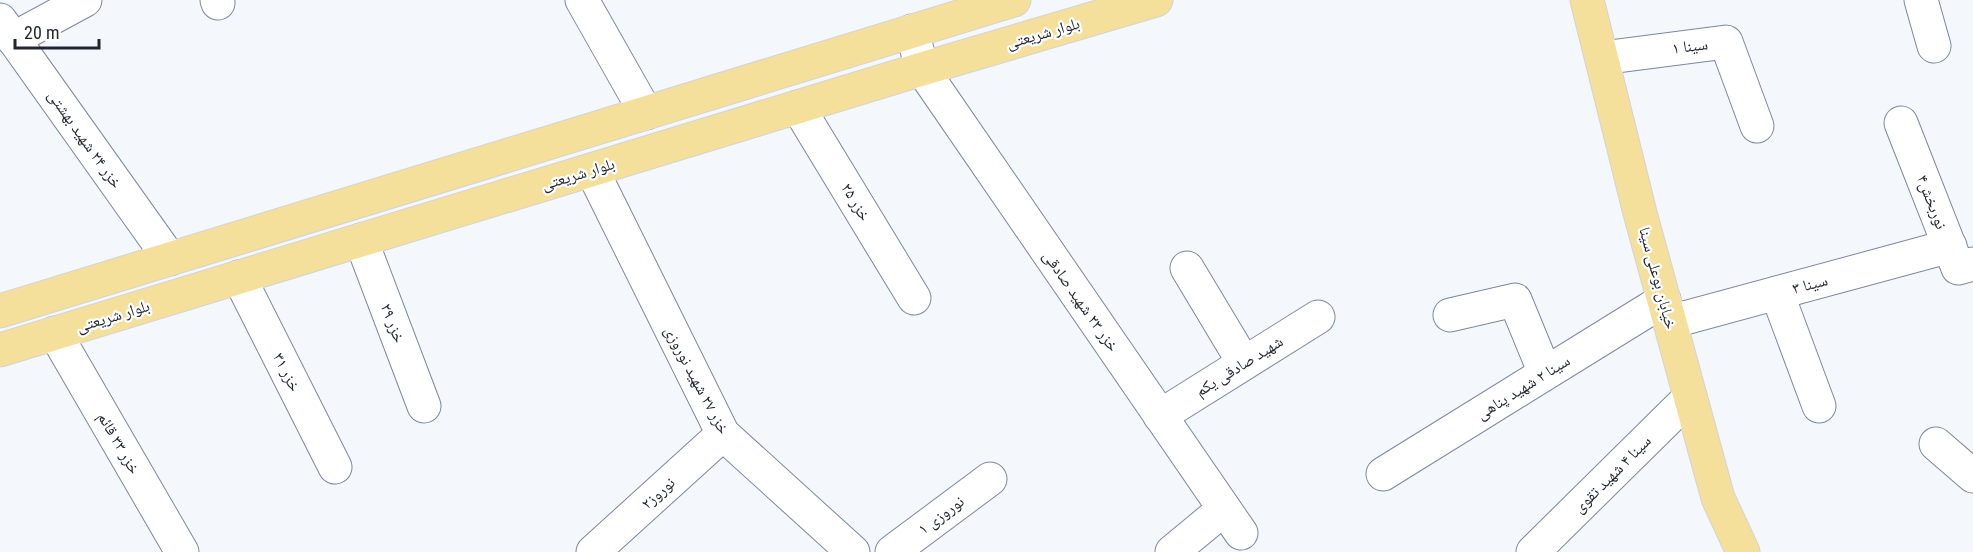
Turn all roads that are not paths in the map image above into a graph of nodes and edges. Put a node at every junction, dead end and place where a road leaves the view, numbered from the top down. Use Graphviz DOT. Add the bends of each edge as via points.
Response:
graph roads {
  1 [pos="85,0"];
  2 [pos="582,0"];
  3 [pos="1014,0"];
  4 [pos="1156,0"];
  5 [pos="1587,0"];
  6 [pos="1921,0"];
  7 [pos="7,29"];
  8 [pos="912,32"];
  9 [pos="1934,46"];
  10 [pos="1602,57"];
  11 [pos="922,69"];
  12 [pos="798,106"];
  13 [pos="646,113"];
  14 [pos="1901,123"];
  15 [pos="1757,126"];
  16 [pos="592,170"];
  17 [pos="361,240"];
  18 [pos="1961,255"];
  19 [pos="170,259"];
  20 [pos="1187,268"];
  21 [pos="239,277"];
  22 [pos="1777,293"];
  23 [pos="914,298"];
  24 [pos="0,311"];
  25 [pos="1667,311"];
  26 [pos="1450,315"];
  27 [pos="1318,317"];
  28 [pos="55,333"];
  29 [pos="0,350"];
  30 [pos="1244,363"];
  31 [pos="1545,373"];
  32 [pos="1690,397"];
  33 [pos="1819,405"];
  34 [pos="424,406"];
  35 [pos="1160,416"];
  36 [pos="723,434"];
  37 [pos="1936,444"];
  38 [pos="335,466"];
  39 [pos="1383,474"];
  40 [pos="1973,476"];
  41 [pos="990,479"];
  42 [pos="182,552"];
  43 [pos="594,552"];
  44 [pos="853,552"];
  45 [pos="892,552"];
  46 [pos="1172,552"];
  47 [pos="1533,552"];
  48 [pos="1743,552"];
  1 -- 7 [label="street"];
  2 -- 13 [label="street"];
  3 -- 8 [label="main road"];
  4 -- 11 [label="main road, بلوار شریعتی"];
  5 -- 10 [label="main road, خیابان بوعلی سینا"];
  6 -- 9 [label="street"];
  7 -- 19 [label="street, خزر ۲۴ شهید بهشتی"];
  8 -- 11 [label="street, خزر ۲۳ شهید صادقی"];
  8 -- 13 [label="main road"];
  10 -- 15 [label="street, سینا ۱" via="1726,42"];
  10 -- 25 [label="main road, خیابان بوعلی سینا"];
  11 -- 12 [label="main road, بلوار شریعتی"];
  11 -- 35 [label="street, خزر ۲۳ شهید صادقی"];
  12 -- 16 [label="main road, بلوار شریعتی"];
  12 -- 23 [label="street, خزر ۲۵"];
  13 -- 19 [label="main road"];
  14 -- 18 [label="street, نوربخش۴"];
  16 -- 17 [label="main road, بلوار شریعتی"];
  16 -- 36 [label="street, خزر ۲۷ شهید نوروزی"];
  17 -- 21 [label="main road, بلوار شریعتی"];
  17 -- 34 [label="street, خزر ۲۹"];
  18 -- 22 [label="street, سینا ۳"];
  19 -- 24 [label="main road"];
  20 -- 30 [label="street"];
  21 -- 28 [label="main road, بلوار شریعتی"];
  21 -- 38 [label="street, خزر ۳۱"];
  22 -- 25 [label="street, سینا ۳"];
  22 -- 33 [label="street"];
  25 -- 31 [label="street, سینا ۲ شهید پناهی"];
  25 -- 32 [label="main road, خیابان بوعلی سینا"];
  26 -- 31 [label="street" via="1515,300"];
  27 -- 30 [label="street, شهید صادقی یکم"];
  28 -- 29 [label="main road, بلوار شریعتی"];
  28 -- 42 [label="street, خزر ۳۳ قائم"];
  30 -- 35 [label="street, شهید صادقی یکم"];
  31 -- 39 [label="street, سینا ۲ شهید پناهی"];
  32 -- 47 [label="street, سینا ۴ شهید تقوی"];
  32 -- 48 [label="main road, خیابان بوعلی سینا" via="1718,498"];
  35 -- 46 [label="street, خزر ۲۳ شهید صادقی" via="1232,521"];
  36 -- 43 [label="street, نوروز۲"];
  36 -- 44 [label="street, خزر ۲۷ شهید نوروزی"];
  37 -- 40 [label="street"];
  41 -- 45 [label="street, نوروزی ۱"];
}
